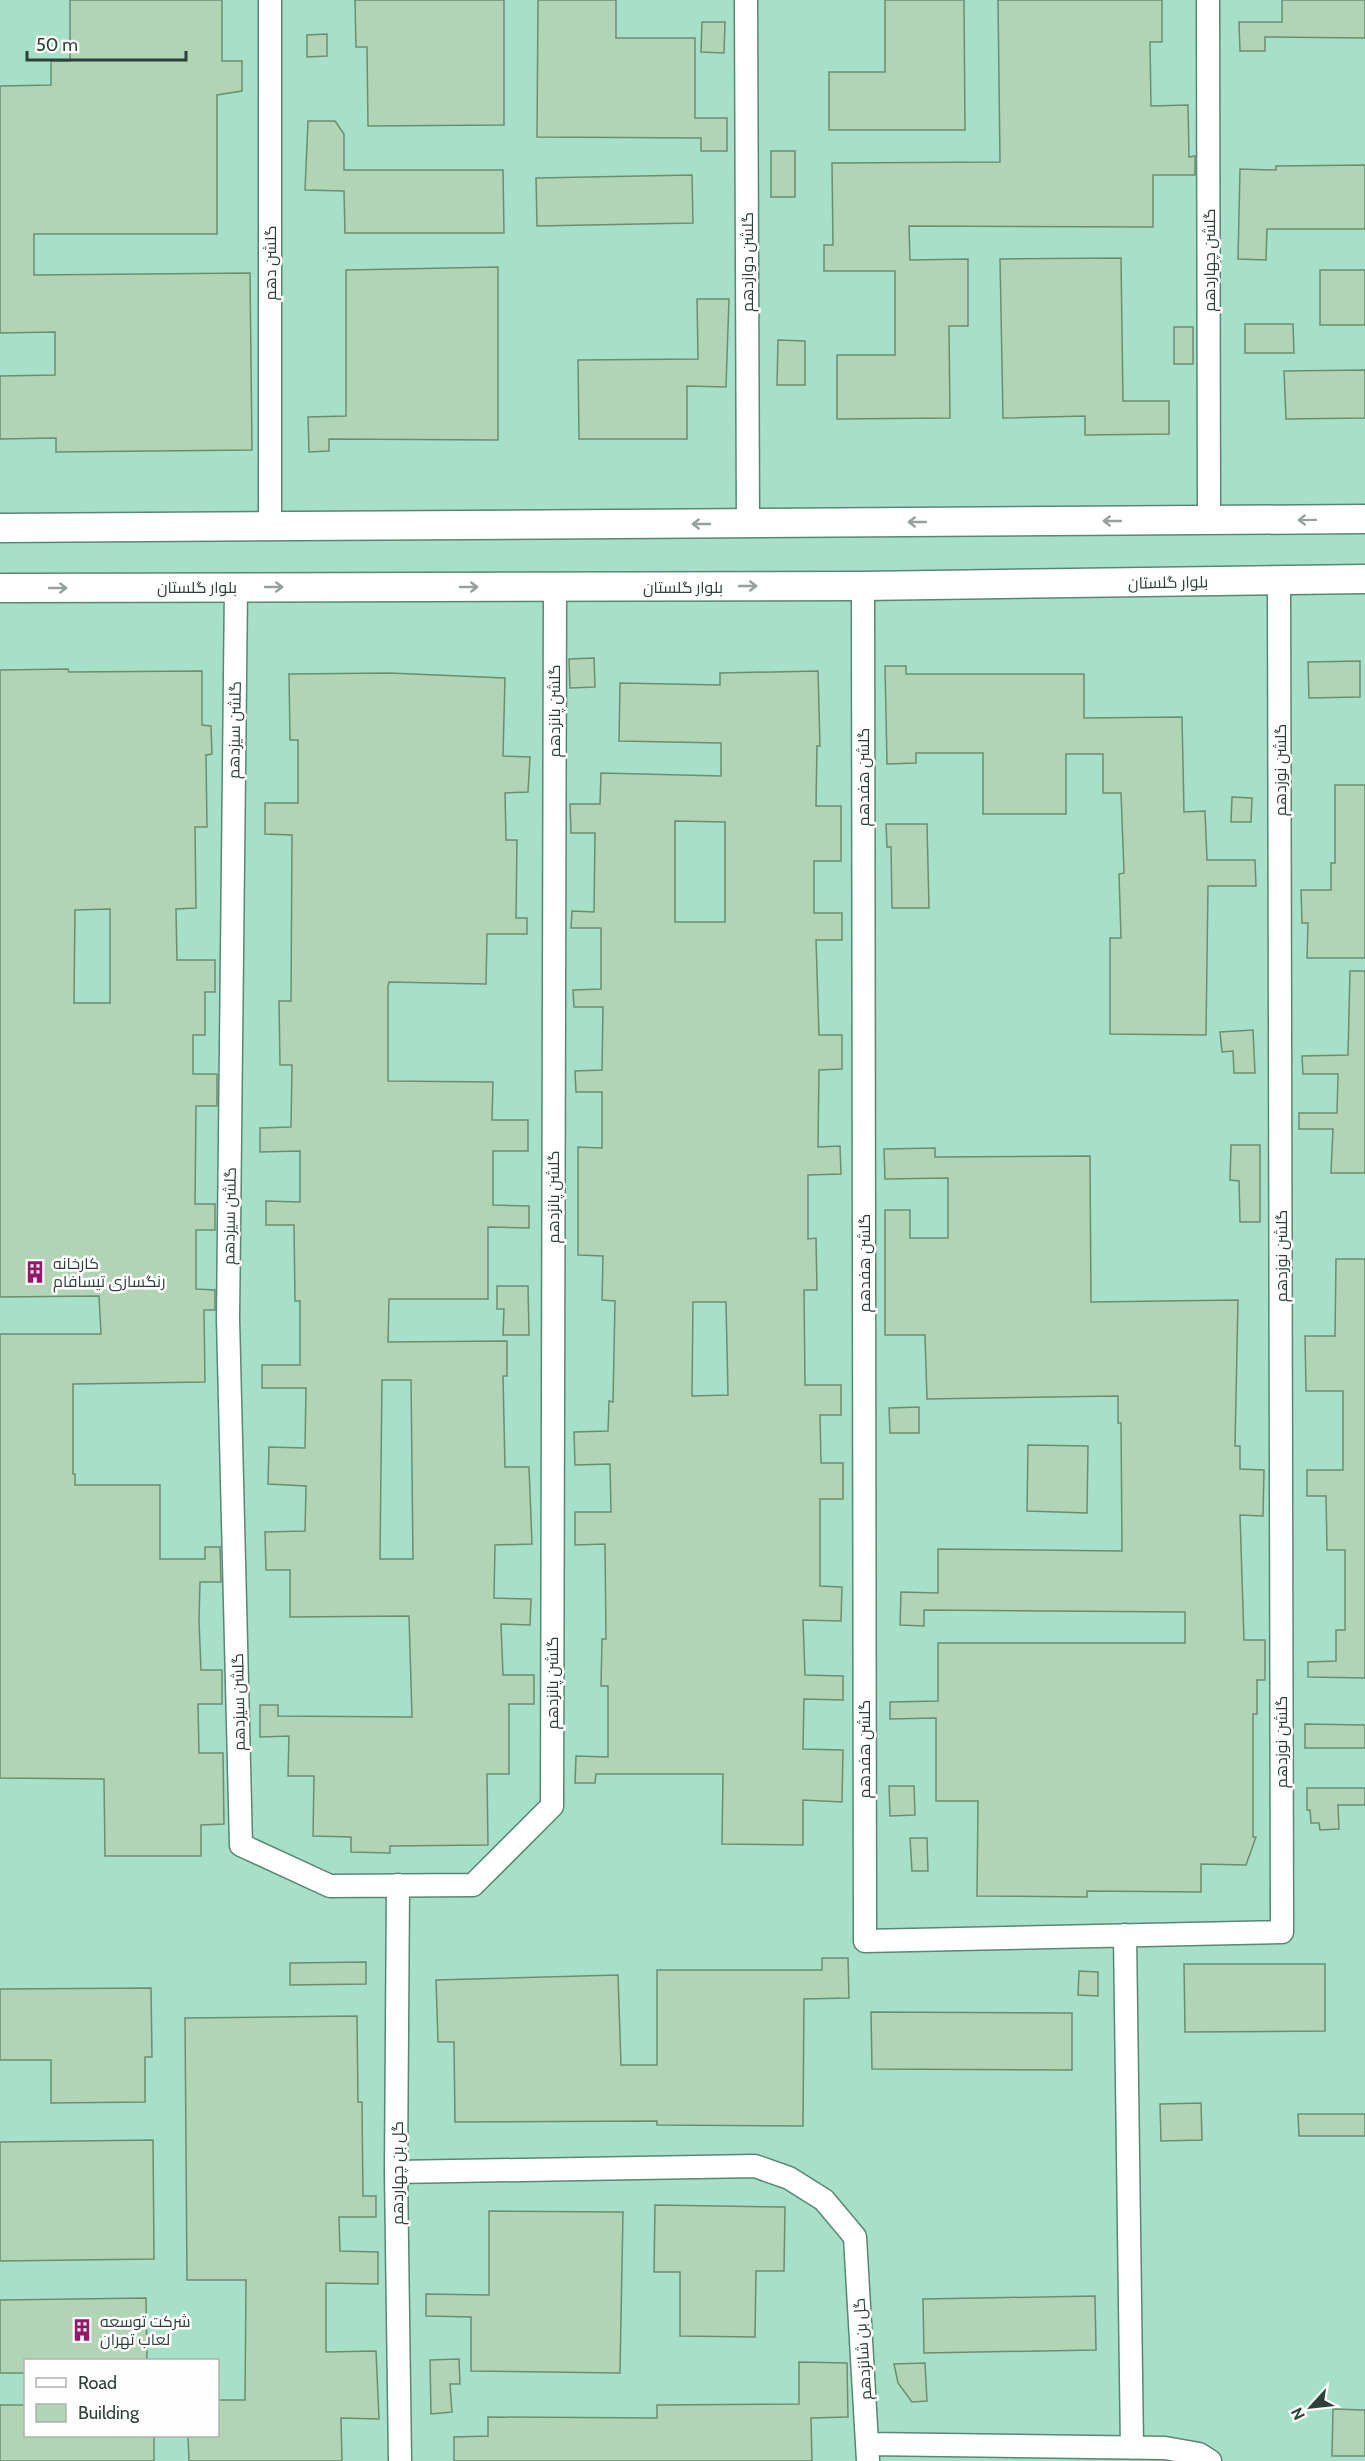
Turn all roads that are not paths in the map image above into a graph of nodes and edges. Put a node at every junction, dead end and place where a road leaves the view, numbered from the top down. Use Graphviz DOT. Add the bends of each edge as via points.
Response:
graph roads {
  1 [pos="270,0"];
  2 [pos="746,0"];
  3 [pos="1208,0"];
  4 [pos="1365,519"];
  5 [pos="1209,520"];
  6 [pos="748,523"];
  7 [pos="270,526"];
  8 [pos="0,528"];
  9 [pos="1365,579"];
  10 [pos="1279,580"];
  11 [pos="863,586"];
  12 [pos="236,587"];
  13 [pos="555,587"];
  14 [pos="0,588"];
  15 [pos="398,1886"];
  16 [pos="1125,1935"];
  17 [pos="396,2172"];
  18 [pos="1132,2448"];
  19 [pos="868,2453"];
  20 [pos="399,2461"];
  21 [pos="1210,2461"];
  1 -- 7 [label="street, گلشن دهم"];
  2 -- 6 [label="street, گلشن دوازدهم"];
  3 -- 5 [label="street, گلشن چهاردهم"];
  4 -- 5 [label="street, one-way"];
  5 -- 6 [label="street, one-way"];
  6 -- 7 [label="street, one-way"];
  7 -- 8 [label="street"];
  9 -- 10 [label="street, بلوار گلستان"];
  10 -- 11 [label="street, بلوار گلستان"];
  10 -- 16 [label="street, گلشن نوزدهم" via="1282,1932"];
  13 -- 11 [label="street, بلوار گلستان, one-way"];
  11 -- 16 [label="street, گلشن هفدهم" via="864,1941"];
  12 -- 13 [label="street, بلوار گلستان, one-way"];
  14 -- 12 [label="street, بلوار گلستان, one-way"];
  12 -- 15 [label="street, گلشن سیزدهم" via="228,1319 241,1845 330,1886"];
  13 -- 15 [label="street, گلشن پانزدهم" via="552,1806 473,1885"];
  15 -- 17 [label="street, گل بن چهاردهم"];
  16 -- 18 [label="street"];
  17 -- 19 [label="street, گل بن شانزدهم" via="755,2166 789,2178 824,2200 855,2237"];
  17 -- 20 [label="street, گل بن چهاردهم"];
  18 -- 19 [label="street"];
  18 -- 21 [label="street" via="1165,2448 1200,2454"];
}
